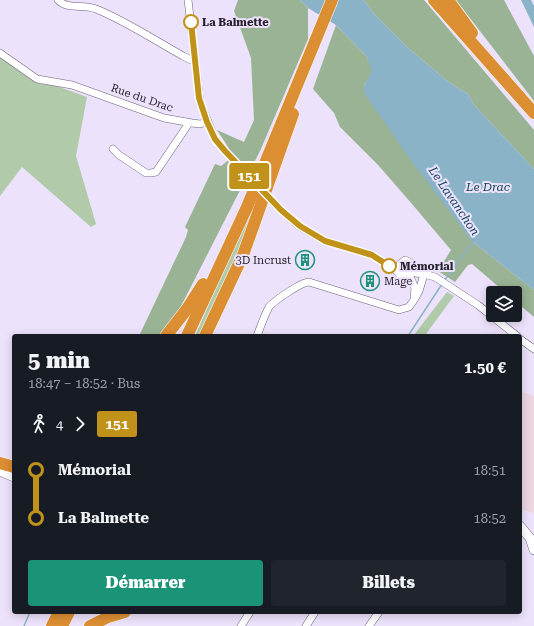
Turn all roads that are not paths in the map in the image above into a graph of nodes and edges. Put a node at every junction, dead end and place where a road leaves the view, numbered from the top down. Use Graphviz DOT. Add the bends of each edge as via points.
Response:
graph roads {
  1 [pos="58,0"];
  2 [pos="188,0"];
  3 [pos="332,0"];
  4 [pos="339,0"];
  5 [pos="434,0"];
  6 [pos="448,0"];
  7 [pos="0,53"];
  8 [pos="195,60"];
  9 [pos="308,67"];
  10 [pos="525,102"];
  11 [pos="534,113"];
  12 [pos="207,122"];
  13 [pos="189,123"];
  14 [pos="113,149"];
  15 [pos="235,231"];
  16 [pos="397,270"];
  17 [pos="424,274"];
  18 [pos="414,300"];
  19 [pos="168,334"];
  20 [pos="188,334"];
  21 [pos="206,334"];
  22 [pos="258,334"];
  23 [pos="514,334"];
  24 [pos="522,340"];
  25 [pos="534,349"];
  26 [pos="0,464"];
  27 [pos="12,467"];
  28 [pos="12,470"];
  29 [pos="0,471"];
  30 [pos="12,476"];
  31 [pos="522,528"];
  32 [pos="534,550"];
  33 [pos="58,614"];
  34 [pos="68,614"];
  35 [pos="119,614"];
  36 [pos="249,614"];
  37 [pos="314,614"];
  38 [pos="378,614"];
  39 [pos="52,626"];
  40 [pos="62,626"];
  41 [pos="90,626"];
  42 [pos="241,626"];
  43 [pos="306,626"];
  44 [pos="369,626"];
  1 -- 8 [label="street" via="63,5 94,8"];
  2 -- 8 [label="street"];
  3 -- 9 [label="highway"];
  4 -- 9 [label="highway"];
  5 -- 10 [label="highway"];
  6 -- 10 [label="highway"];
  7 -- 13 [label="street, Rue du Drac" via="37,79 72,85 164,118"];
  8 -- 12 [label="street" via="199,98"];
  9 -- 15 [label="highway"];
  9 -- 21 [label="highway" via="243,255"];
  10 -- 11 [label="highway"];
  12 -- 13 [label="street, Rue du Drac"];
  12 -- 16 [label="street, bridge" via="215,139 281,210 300,226 337,245 372,255"];
  13 -- 14 [label="street" via="156,172 146,173"];
  15 -- 19 [label="highway" via="228,236 197,295"];
  15 -- 20 [label="highway"];
  16 -- 17 [label="street"];
  16 -- 17 [label="street" via="405,260 421,268 425,271"];
  16 -- 18 [label="street" via="398,274 411,279 415,288"];
  17 -- 18 [label="street"];
  17 -- 23 [label="street" via="435,277 451,287"];
  18 -- 22 [label="street" via="409,307 399,310 305,282 270,306"];
  24 -- 25 [label="street"];
  26 -- 27 [label="highway"];
  26 -- 28 [label="main road"];
  29 -- 30 [label="main road"];
  31 -- 32 [label="main road" via="530,538"];
  33 -- 39 [label="highway"];
  34 -- 40 [label="highway"];
  35 -- 41 [label="highway"];
  36 -- 42 [label="street"];
  37 -- 43 [label="street"];
  38 -- 44 [label="street"];
}
